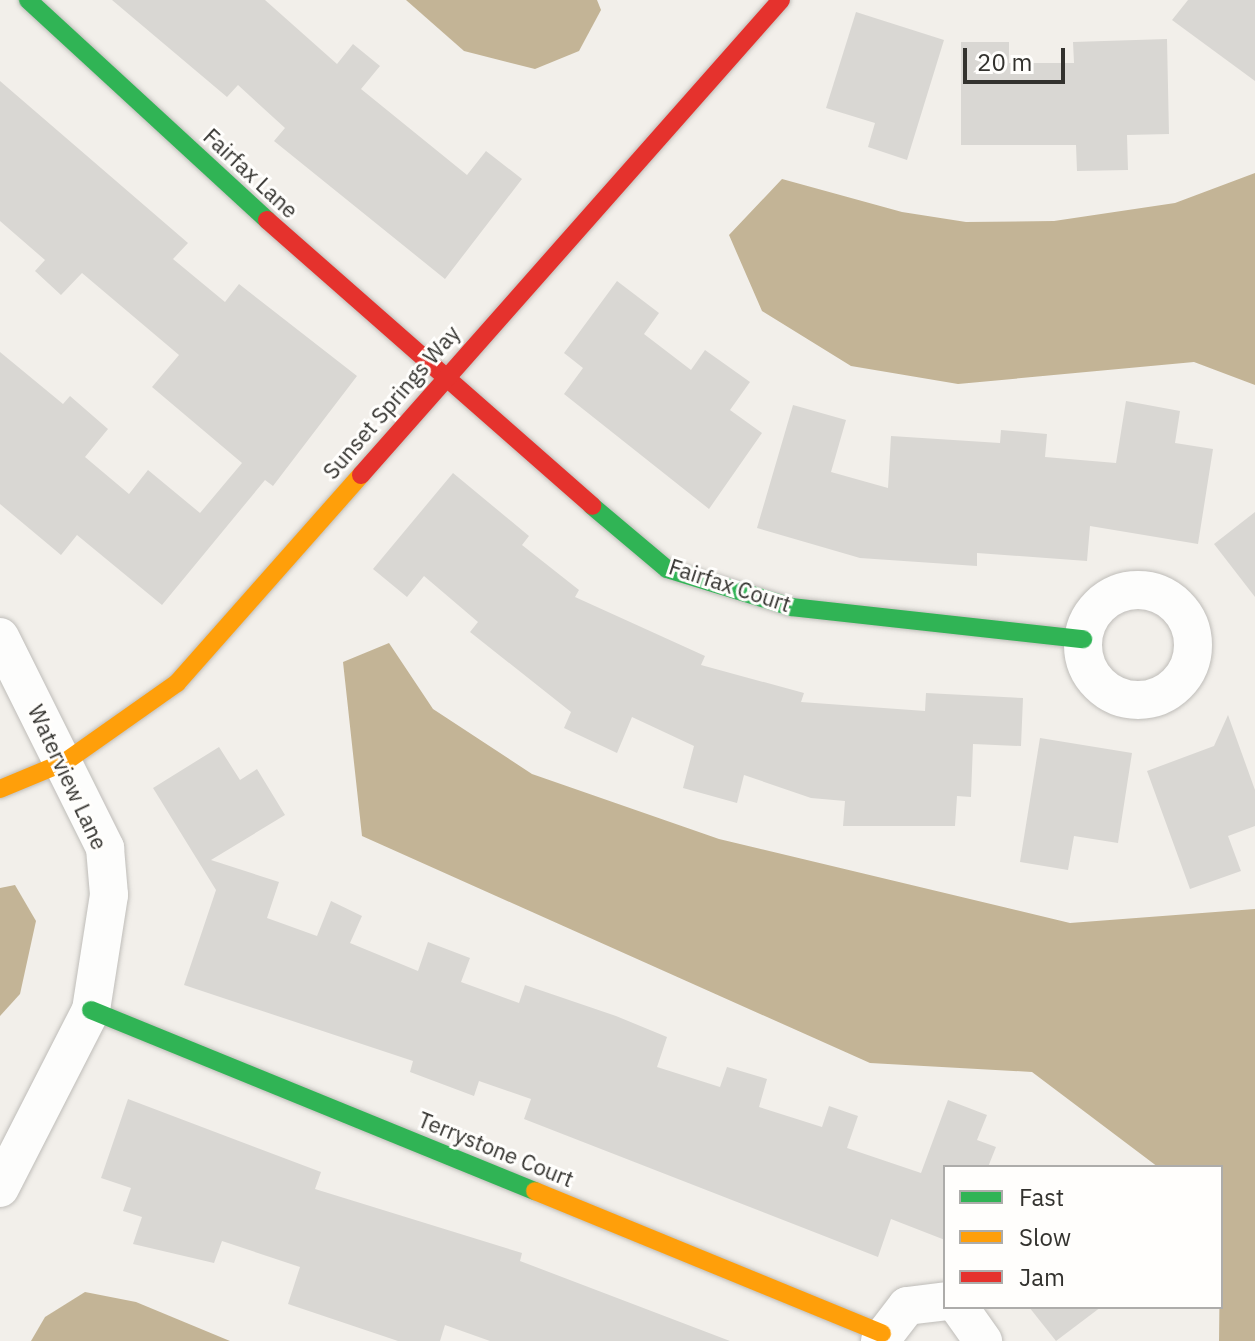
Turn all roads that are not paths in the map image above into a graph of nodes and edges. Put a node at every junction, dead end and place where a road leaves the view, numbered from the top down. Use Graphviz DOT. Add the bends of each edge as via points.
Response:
graph roads {
  1 [pos="28,0"];
  2 [pos="781,0"];
  3 [pos="442,381"];
  4 [pos="0,637"];
  5 [pos="1083,639"];
  6 [pos="65,762"];
  7 [pos="0,789"];
  8 [pos="91,1010"];
  9 [pos="0,1188"];
  10 [pos="943,1301"];
  11 [pos="960,1309"];
  12 [pos="881,1337"];
  13 [pos="983,1341"];
  1 -- 3 [label="street, Fairfax Lane"];
  2 -- 3 [label="street, Sunset Springs Way"];
  3 -- 5 [label="street, Fairfax Court" via="667,569 791,607"];
  3 -- 6 [label="street, Sunset Springs Way" via="177,683"];
  4 -- 6 [label="street, Waterview Lane"];
  6 -- 7 [label="street, Sunset Springs Way"];
  6 -- 8 [label="street, Waterview Lane" via="105,848 105,956"];
  8 -- 9 [label="street, Waterview Lane"];
  8 -- 12 [label="street, Terrystone Court"];
  10 -- 12 [label="street" via="907,1306"];
  11 -- 13 [label="street"];
}
